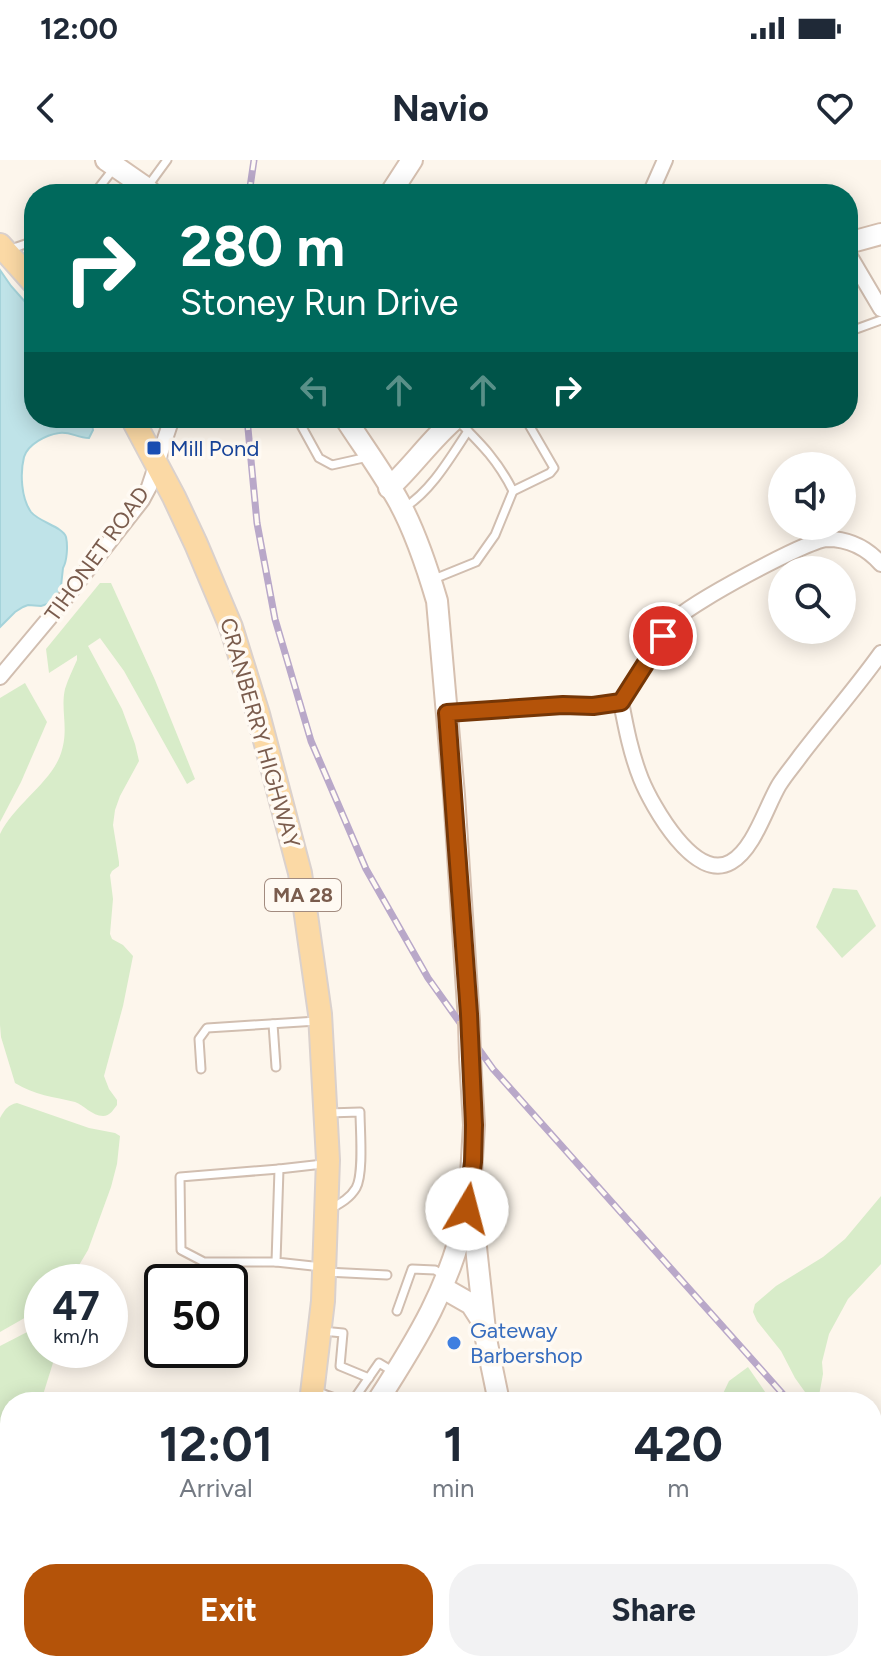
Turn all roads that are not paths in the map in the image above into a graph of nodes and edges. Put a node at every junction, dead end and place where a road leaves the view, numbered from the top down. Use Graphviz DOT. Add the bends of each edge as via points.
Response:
graph roads {
  1 [pos="167,160"];
  2 [pos="412,160"];
  3 [pos="665,160"];
  4 [pos="111,163"];
  5 [pos="99,184"];
  6 [pos="140,184"];
  7 [pos="154,184"];
  8 [pos="396,184"];
  9 [pos="654,184"];
  10 [pos="881,234"];
  11 [pos="858,240"];
  12 [pos="24,243"];
  13 [pos="3,248"];
  14 [pos="858,270"];
  15 [pos="24,272"];
  16 [pos="881,309"];
  17 [pos="881,320"];
  18 [pos="858,328"];
  19 [pos="137,428"];
  20 [pos="168,428"];
  21 [pos="302,428"];
  22 [pos="351,428"];
  23 [pos="448,428"];
  24 [pos="458,428"];
  25 [pos="466,428"];
  26 [pos="531,428"];
  27 [pos="370,457"];
  28 [pos="156,462"];
  29 [pos="389,488"];
  30 [pos="513,491"];
  31 [pos="402,509"];
  32 [pos="881,564"];
  33 [pos="431,580"];
  34 [pos="881,653"];
  35 [pos="0,677"];
  36 [pos="621,702"];
  37 [pos="447,713"];
  38 [pos="320,1021"];
  39 [pos="273,1024"];
  40 [pos="276,1067"];
  41 [pos="201,1069"];
  42 [pos="325,1113"];
  43 [pos="328,1163"];
  44 [pos="279,1169"];
  45 [pos="470,1192"];
  46 [pos="326,1210"];
  47 [pos="276,1262"];
  48 [pos="324,1270"];
  49 [pos="387,1275"];
  50 [pos="446,1279"];
  51 [pos="481,1299"];
  52 [pos="397,1311"];
  53 [pos="484,1324"];
  54 [pos="320,1330"];
  55 [pos="380,1389"];
  56 [pos="312,1392"];
  57 [pos="497,1392"];
  1 -- 7 [label="lane"];
  2 -- 8 [label="main road"];
  3 -- 9 [label="street"];
  4 -- 5 [label="lane"];
  4 -- 6 [label="main road"];
  10 -- 11 [label="main road"];
  12 -- 13 [label="lane"];
  13 -- 15 [label="main road"];
  14 -- 16 [label="street"];
  17 -- 18 [label="lane"];
  19 -- 28 [label="main road, CRANBERRY HIGHWAY / MA 28"];
  20 -- 28 [label="street, TIHONET ROAD"];
  21 -- 27 [label="lane" via="319,458 332,465"];
  22 -- 27 [label="main road"];
  23 -- 29 [label="main road"];
  24 -- 31 [label="lane" via="450,459 421,495"];
  25 -- 30 [label="lane" via="486,447"];
  26 -- 30 [label="lane" via="554,468"];
  27 -- 29 [label="main road"];
  28 -- 35 [label="street, TIHONET ROAD" via="142,500"];
  28 -- 38 [label="main road, CRANBERRY HIGHWAY / MA 28" via="218,594 254,700 300,873"];
  29 -- 31 [label="main road"];
  30 -- 33 [label="lane" via="495,535 476,562"];
  31 -- 33 [label="main road"];
  32 -- 36 [label="street" via="859,546 826,539 784,556 677,618"];
  33 -- 37 [label="main road"];
  34 -- 36 [label="street" via="779,784 742,853 718,867 693,856 654,806 635,762"];
  36 -- 37 [label="street"];
  37 -- 45 [label="main road, bridge" via="474,1125"];
  38 -- 39 [label="lane"];
  38 -- 42 [label="main road, CRANBERRY HIGHWAY / MA 28"];
  39 -- 40 [label="lane"];
  39 -- 41 [label="lane" via="207,1028 199,1039"];
  42 -- 43 [label="main road, CRANBERRY HIGHWAY / MA 28"];
  42 -- 46 [label="lane" via="360,1112 361,1156 358,1186"];
  43 -- 44 [label="lane"];
  43 -- 46 [label="main road, CRANBERRY HIGHWAY / MA 28"];
  44 -- 47 [label="lane"];
  44 -- 47 [label="lane" via="180,1177 181,1250 204,1262"];
  45 -- 50 [label="main road"];
  45 -- 51 [label="main road"];
  46 -- 48 [label="main road, CRANBERRY HIGHWAY / MA 28"];
  47 -- 48 [label="lane"];
  48 -- 49 [label="lane"];
  48 -- 54 [label="main road, CRANBERRY HIGHWAY / MA 28"];
  50 -- 51 [label="main road" via="471,1281"];
  50 -- 52 [label="lane" via="435,1270 412,1269"];
  50 -- 53 [label="main road"];
  50 -- 55 [label="main road" via="414,1345"];
  51 -- 53 [label="main road"];
  53 -- 57 [label="main road"];
  54 -- 55 [label="lane" via="343,1333 340,1366"];
  54 -- 56 [label="main road, CRANBERRY HIGHWAY / MA 28"];
}
